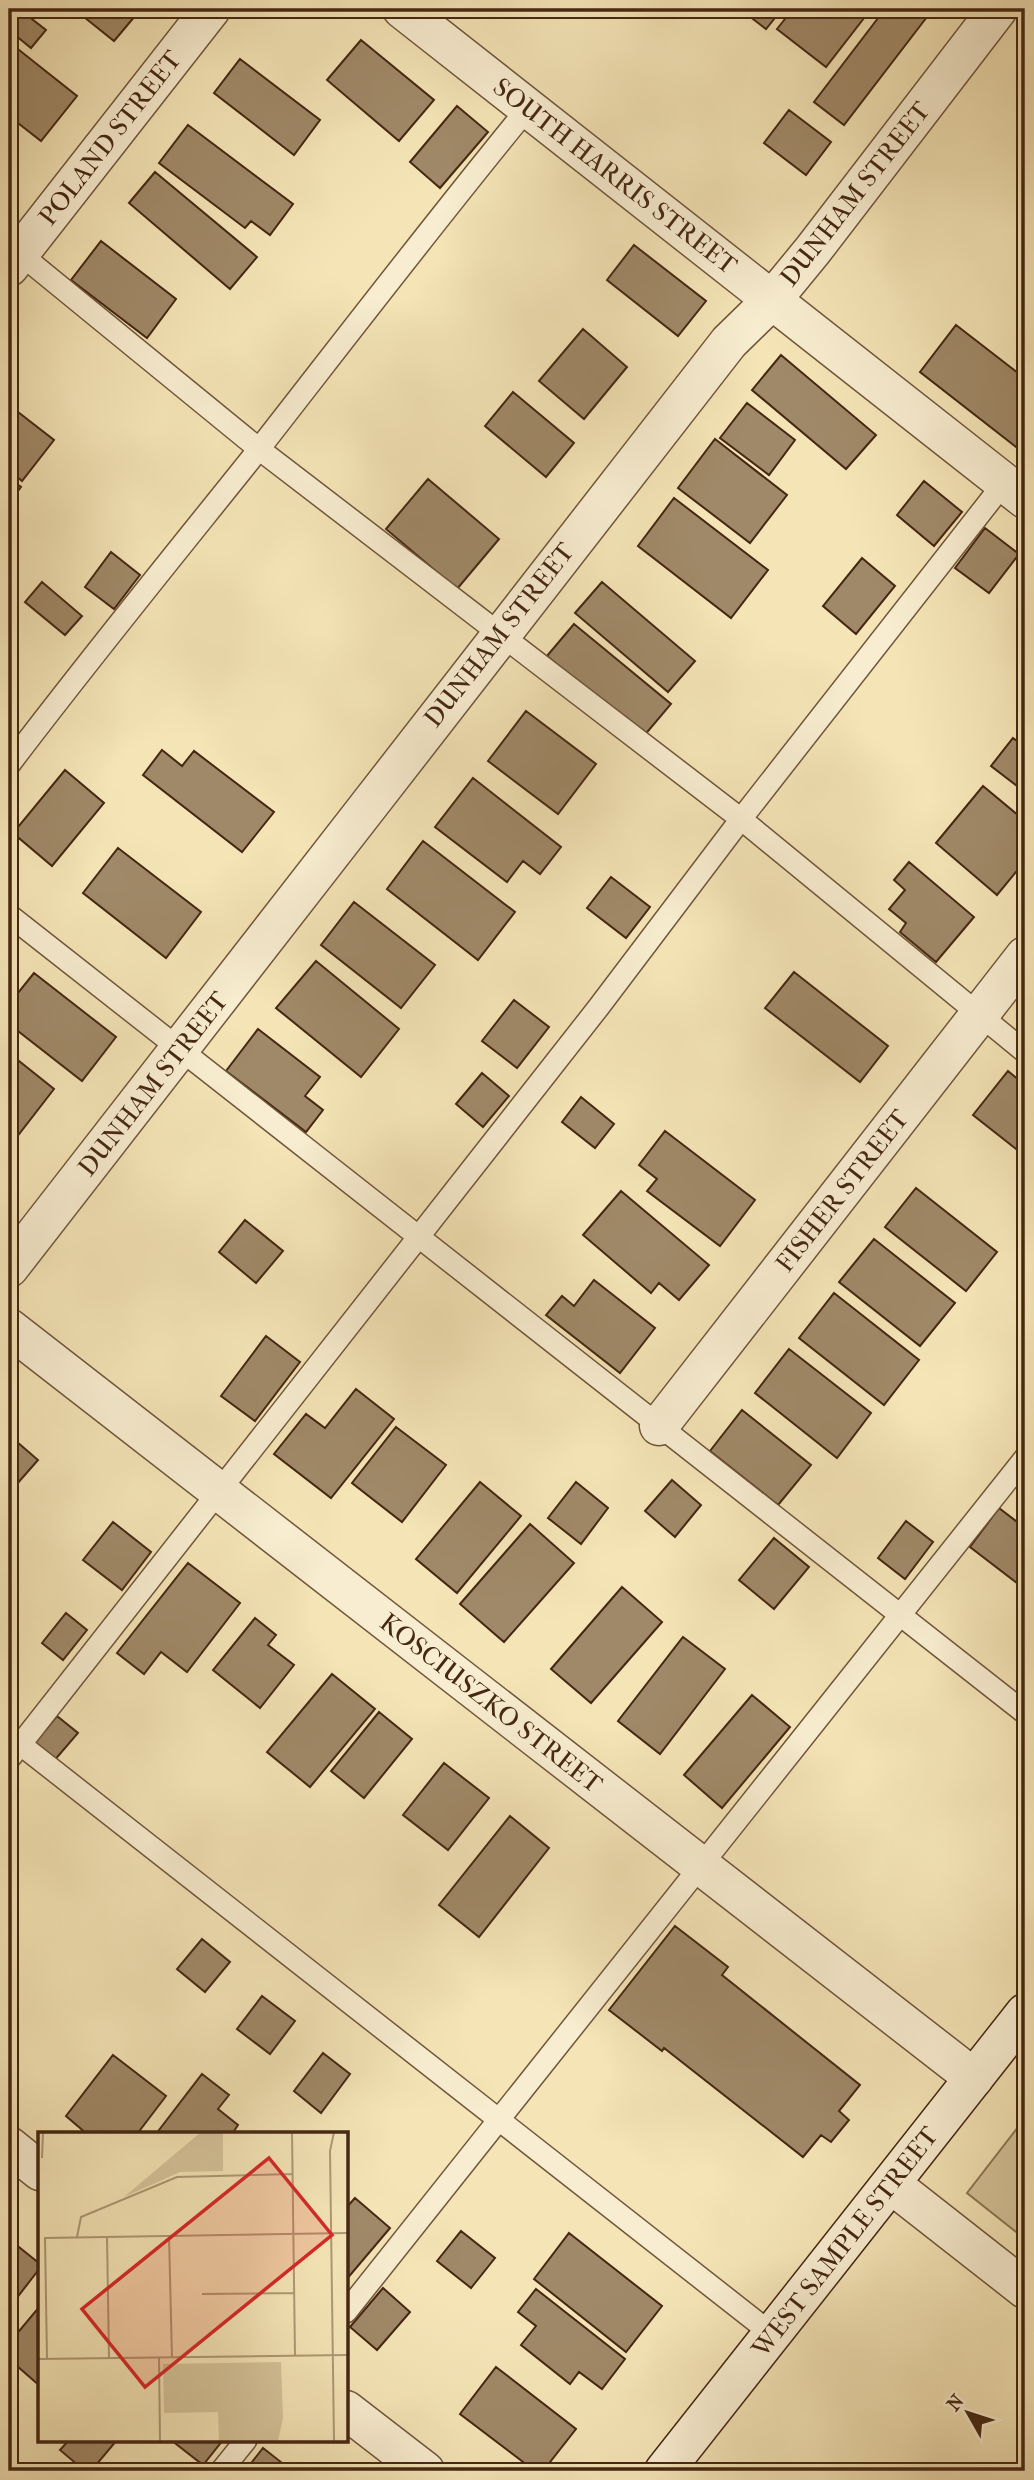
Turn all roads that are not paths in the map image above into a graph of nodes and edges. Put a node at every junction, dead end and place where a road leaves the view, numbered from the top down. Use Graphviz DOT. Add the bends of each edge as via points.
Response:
graph roads {
  1 [pos="211,9"];
  2 [pos="402,9"];
  3 [pos="998,9"];
  4 [pos="528,108"];
  5 [pos="12,255"];
  6 [pos="772,300"];
  7 [pos="259,449"];
  8 [pos="1015,491"];
  9 [pos="498,635"];
  10 [pos="9,765"];
  11 [pos="741,819"];
  12 [pos="9,915"];
  13 [pos="1025,956"];
  14 [pos="978,1015"];
  15 [pos="181,1050"];
  16 [pos="1025,1052"];
  17 [pos="419,1237"];
  18 [pos="9,1268"];
  19 [pos="9,1328"];
  20 [pos="659,1426"];
  21 [pos="1025,1458"];
  22 [pos="218,1491"];
  23 [pos="902,1616"];
  24 [pos="1025,1713"];
  25 [pos="13,1746"];
  26 [pos="702,1867"];
  27 [pos="1025,2013"];
  28 [pos="974,2078"];
  29 [pos="500,2120"];
  30 [pos="9,2146"];
  31 [pos="38,2169"];
  32 [pos="891,2184"];
  33 [pos="1025,2289"];
  34 [pos="348,2310"];
  35 [pos="772,2334"];
  36 [pos="348,2412"];
  37 [pos="244,2442"];
  38 [pos="221,2471"];
  39 [pos="425,2471"];
  40 [pos="664,2471"];
  1 -- 5 [label="street, POLAND STREET"];
  2 -- 4 [label="street, SOUTH HARRIS STREET"];
  3 -- 6 [label="street, DUNHAM STREET"];
  4 -- 6 [label="street, SOUTH HARRIS STREET"];
  4 -- 7 [label="lane"];
  5 -- 7 [label="lane"];
  6 -- 8 [label="street, SOUTH HARRIS STREET"];
  6 -- 9 [label="street, DUNHAM STREET" via="729,342"];
  7 -- 9 [label="lane"];
  7 -- 10 [label="lane"];
  8 -- 11 [label="lane"];
  9 -- 11 [label="lane"];
  9 -- 15 [label="street, DUNHAM STREET"];
  11 -- 14 [label="lane"];
  11 -- 17 [label="lane"];
  12 -- 15 [label="lane"];
  13 -- 14 [label="street, FISHER STREET"];
  14 -- 16 [label="lane"];
  14 -- 20 [label="street, FISHER STREET"];
  15 -- 17 [label="lane"];
  15 -- 18 [label="street, DUNHAM STREET"];
  17 -- 20 [label="lane"];
  17 -- 22 [label="lane"];
  19 -- 22 [label="street, KOSCIUSZKO STREET"];
  20 -- 23 [label="lane"];
  21 -- 23 [label="lane"];
  22 -- 25 [label="lane"];
  22 -- 26 [label="street, KOSCIUSZKO STREET"];
  23 -- 24 [label="lane"];
  23 -- 26 [label="lane"];
  25 -- 29 [label="lane"];
  26 -- 28 [label="street, KOSCIUSZKO STREET"];
  26 -- 29 [label="lane"];
  27 -- 28 [label="street, WEST SAMPLE STREET"];
  28 -- 32 [label="street, WEST SAMPLE STREET"];
  29 -- 34 [label="lane"];
  29 -- 35 [label="lane"];
  30 -- 31 [label="street"];
  32 -- 33 [label="street"];
  32 -- 35 [label="street, WEST SAMPLE STREET"];
  35 -- 40 [label="street, WEST SAMPLE STREET"];
  36 -- 39 [label="street"];
  37 -- 38 [label="lane"];
}
